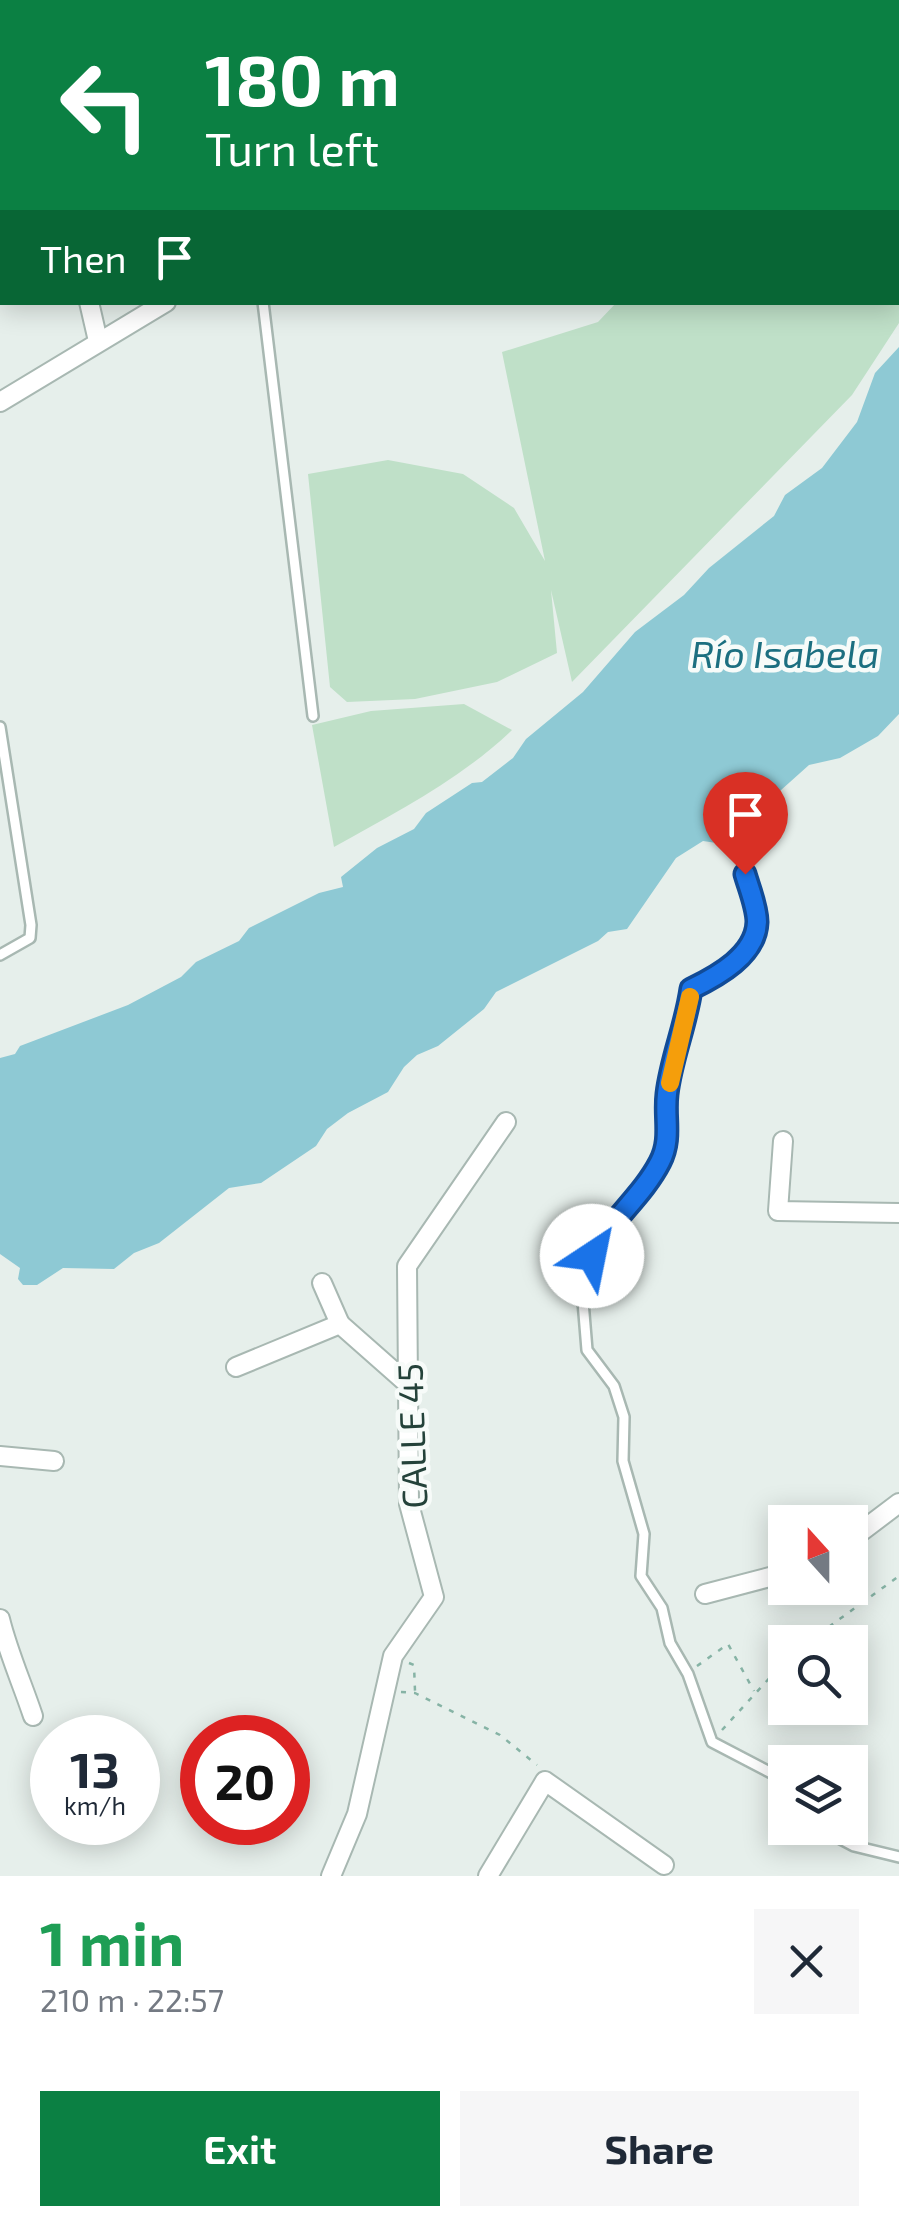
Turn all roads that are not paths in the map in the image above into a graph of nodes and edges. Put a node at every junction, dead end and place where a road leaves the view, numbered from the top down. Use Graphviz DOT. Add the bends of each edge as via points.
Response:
graph roads {
  1 [pos="90,305"];
  2 [pos="161,305"];
  3 [pos="263,305"];
  4 [pos="98,341"];
  5 [pos="0,402"];
  6 [pos="313,716"];
  7 [pos="0,727"];
  8 [pos="3,761"];
  9 [pos="12,806"];
  10 [pos="0,809"];
  11 [pos="745,874"];
  12 [pos="0,954"];
  13 [pos="506,1122"];
  14 [pos="783,1141"];
  15 [pos="899,1213"];
  16 [pos="322,1283"];
  17 [pos="340,1324"];
  18 [pos="236,1367"];
  19 [pos="408,1384"];
  20 [pos="0,1456"];
  21 [pos="54,1461"];
  22 [pos="899,1503"];
  23 [pos="868,1526"];
  24 [pos="768,1577"];
  25 [pos="704,1594"];
  26 [pos="0,1619"];
  27 [pos="33,1715"];
  28 [pos="768,1772"];
  29 [pos="852,1845"];
  30 [pos="899,1857"];
  31 [pos="664,1865"];
  32 [pos="331,1876"];
  33 [pos="488,1876"];
  1 -- 4 [label="street"];
  2 -- 4 [label="street"];
  3 -- 6 [label="lane"];
  4 -- 5 [label="street"];
  7 -- 8 [label="lane"];
  8 -- 9 [label="lane"];
  9 -- 10 [label="lane"];
  9 -- 12 [label="lane" via="32,924 30,938"];
  11 -- 28 [label="lane" via="758,919 754,942 720,975 691,989 660,1162 602,1234 581,1277 587,1350 614,1386 624,1417 623,1461 644,1534 642,1576 662,1608 712,1742"];
  13 -- 19 [label="street, CALLE 45" via="407,1266"];
  14 -- 15 [label="street" via="778,1210"];
  16 -- 17 [label="street"];
  17 -- 18 [label="street"];
  17 -- 19 [label="street"];
  19 -- 32 [label="street, CALLE 45" via="408,1504 434,1597 393,1656 356,1814"];
  20 -- 21 [label="street"];
  22 -- 23 [label="street"];
  24 -- 25 [label="street"];
  26 -- 27 [label="street"];
  29 -- 30 [label="lane"];
  31 -- 33 [label="street" via="541,1788"];
}
